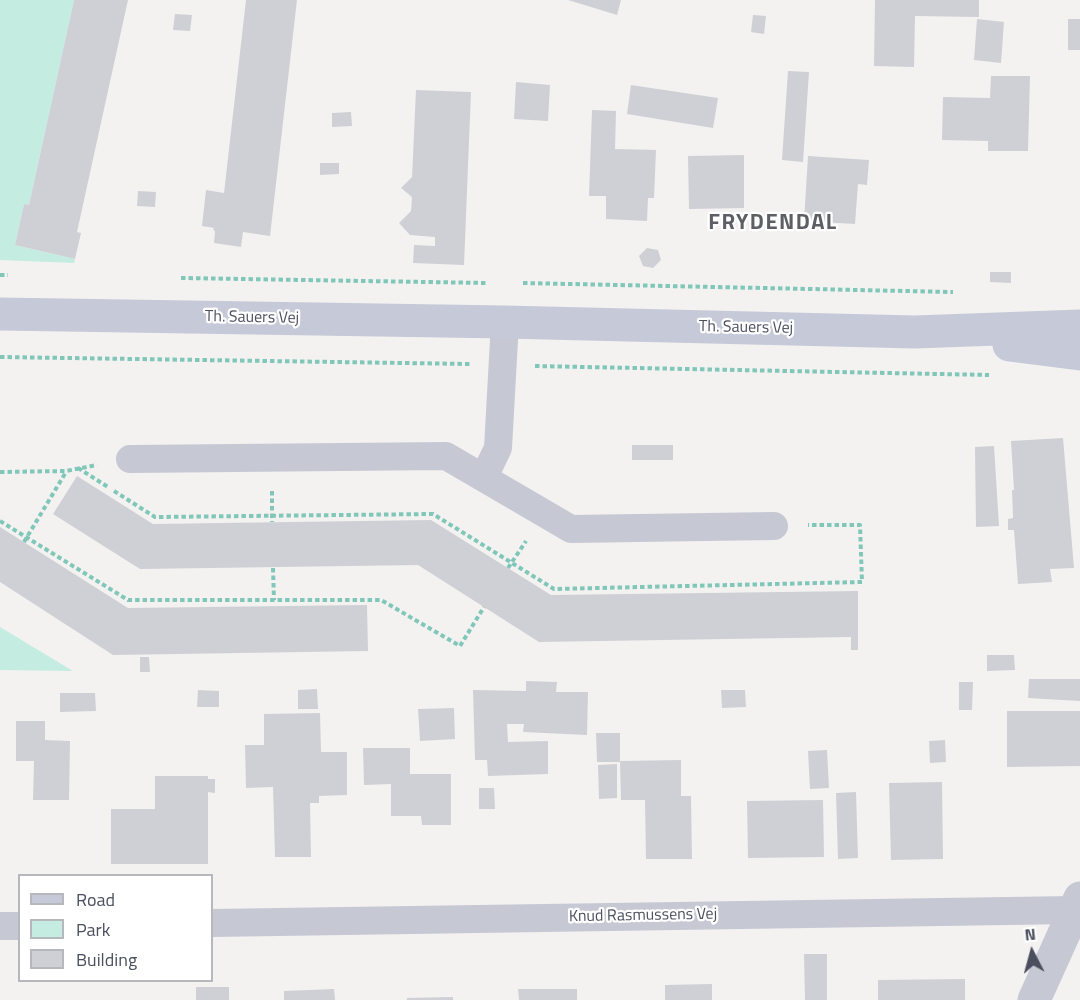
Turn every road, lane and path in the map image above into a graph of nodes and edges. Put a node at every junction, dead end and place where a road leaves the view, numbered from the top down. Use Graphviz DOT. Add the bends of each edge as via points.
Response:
graph roads {
  1 [pos="0,314"];
  2 [pos="505,322"];
  3 [pos="1080,326"];
  4 [pos="915,332"];
  5 [pos="1080,354"];
  6 [pos="0,357"];
  7 [pos="503,365"];
  8 [pos="998,375"];
  9 [pos="130,459"];
  10 [pos="78,468"];
  11 [pos="66,471"];
  12 [pos="0,472"];
  13 [pos="484,477"];
  14 [pos="272,515"];
  15 [pos="0,521"];
  16 [pos="272,522"];
  17 [pos="774,526"];
  18 [pos="27,537"];
  19 [pos="24,542"];
  20 [pos="513,563"];
  21 [pos="273,568"];
  22 [pos="508,568"];
  23 [pos="274,600"];
  24 [pos="484,607"];
  25 [pos="1077,904"];
  26 [pos="213,923"];
  27 [pos="0,926"];
  28 [pos="18,926"];
  29 [pos="1034,1000"];
  1 -- 2 [label="main road, Th. Sauers Vej"];
  2 -- 4 [label="main road, Th. Sauers Vej"];
  2 -- 7 [label="street"];
  3 -- 4 [label="main road, Th. Sauers Vej"];
  4 -- 5 [label="main road, Th. Sauers Vej"];
  6 -- 7 [label="path"];
  7 -- 8 [label="path"];
  7 -- 13 [label="street" via="498,448"];
  9 -- 10 [label="path"];
  9 -- 13 [label="street" via="446,456"];
  10 -- 11 [label="path"];
  10 -- 14 [label="path" via="155,517"];
  11 -- 12 [label="path"];
  11 -- 18 [label="path"];
  13 -- 17 [label="street" via="571,529"];
  14 -- 16 [label="path"];
  14 -- 20 [label="path" via="433,514"];
  15 -- 18 [label="path"];
  17 -- 20 [label="path" via="860,525 862,582 554,589"];
  18 -- 19 [label="path"];
  18 -- 23 [label="path" via="128,600"];
  20 -- 22 [label="path"];
  21 -- 23 [label="path"];
  23 -- 24 [label="path" via="381,600 460,646"];
  25 -- 26 [label="street, Knud Rasmussens Vej"];
  25 -- 29 [label="street"];
  27 -- 28 [label="street"];
}
